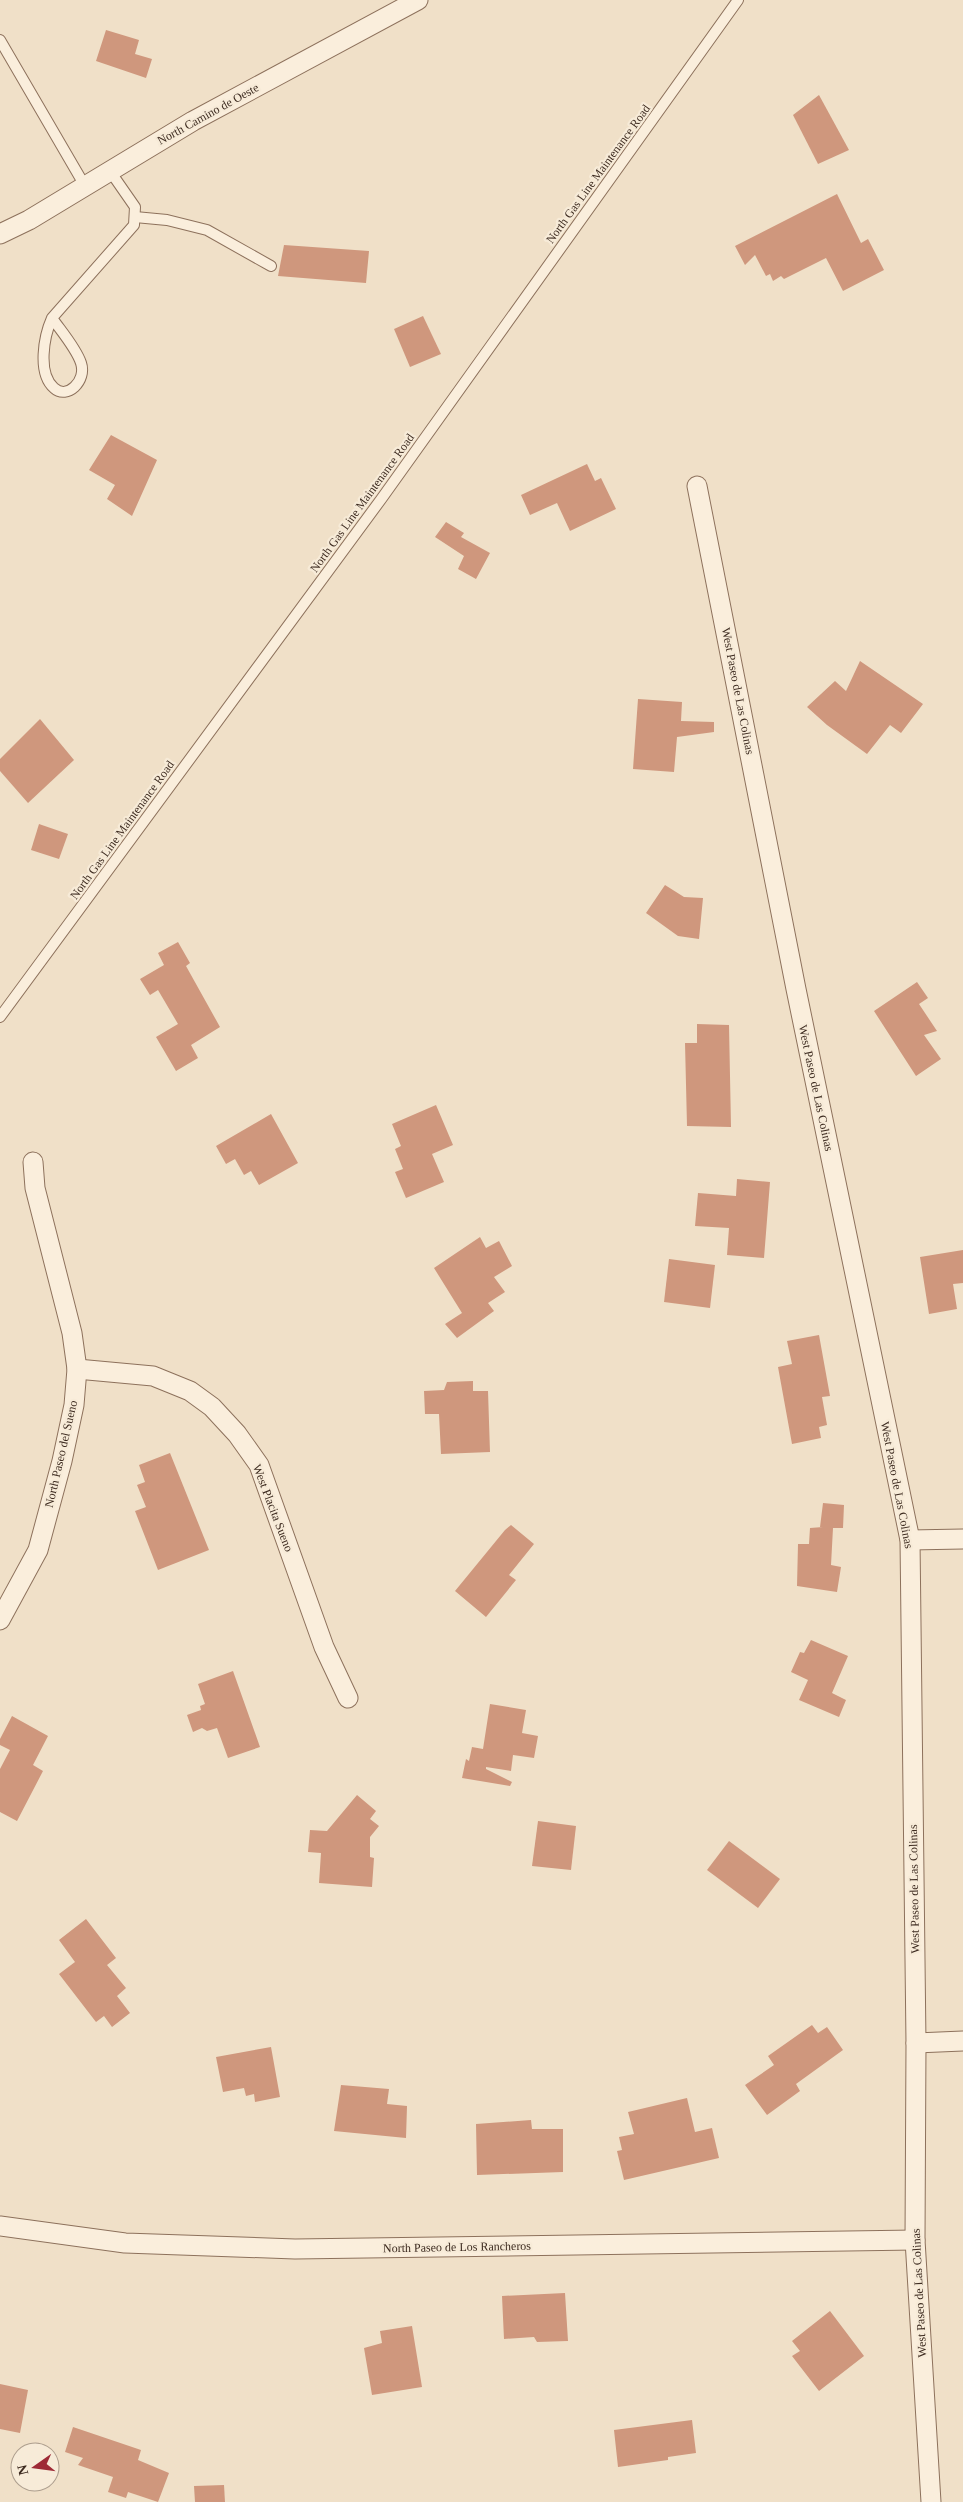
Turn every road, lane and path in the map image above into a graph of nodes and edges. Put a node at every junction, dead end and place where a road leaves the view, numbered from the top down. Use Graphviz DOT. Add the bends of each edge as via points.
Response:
graph roads {
  1 [pos="418,0"];
  2 [pos="738,0"];
  3 [pos="0,40"];
  4 [pos="110,171"];
  5 [pos="85,186"];
  6 [pos="135,217"];
  7 [pos="0,234"];
  8 [pos="271,266"];
  9 [pos="52,318"];
  10 [pos="698,486"];
  11 [pos="0,1017"];
  12 [pos="33,1162"];
  13 [pos="77,1369"];
  14 [pos="963,1539"];
  15 [pos="910,1540"];
  16 [pos="0,1620"];
  17 [pos="348,1698"];
  18 [pos="963,2041"];
  19 [pos="916,2042"];
  20 [pos="0,2226"];
  21 [pos="915,2240"];
  22 [pos="931,2502"];
  1 -- 4 [label="street, North Camino de Oeste" via="193,121"];
  2 -- 11 [label="lane, North Gas Line Maintenance Road" via="382,498"];
  3 -- 5 [label="lane"];
  4 -- 5 [label="street, North Camino de Oeste"];
  4 -- 6 [label="lane" via="135,207"];
  5 -- 7 [label="street, North Camino de Oeste"];
  6 -- 8 [label="lane" via="167,220 207,230"];
  6 -- 9 [label="lane" via="134,225"];
  9 -- 9 [label="lane" via="47,330 46,376 54,388 61,391 71,389 84,374 81,361"];
  10 -- 15 [label="street, West Paseo de Las Colinas" via="796,989"];
  12 -- 13 [label="street, North Paseo del Sueno" via="35,1188 72,1333"];
  13 -- 16 [label="street, North Paseo del Sueno" via="74,1405 62,1461 38,1550"];
  13 -- 17 [label="street, West Placita Sueno" via="153,1376 190,1391 212,1407 237,1434 259,1465 324,1646"];
  14 -- 15 [label="street"];
  15 -- 19 [label="street, West Paseo de Las Colinas"];
  18 -- 19 [label="street"];
  19 -- 21 [label="street, West Paseo de Las Colinas"];
  20 -- 21 [label="street, North Paseo de Los Rancheros" via="125,2243 295,2249"];
  21 -- 22 [label="street, West Paseo de Las Colinas"];
}
